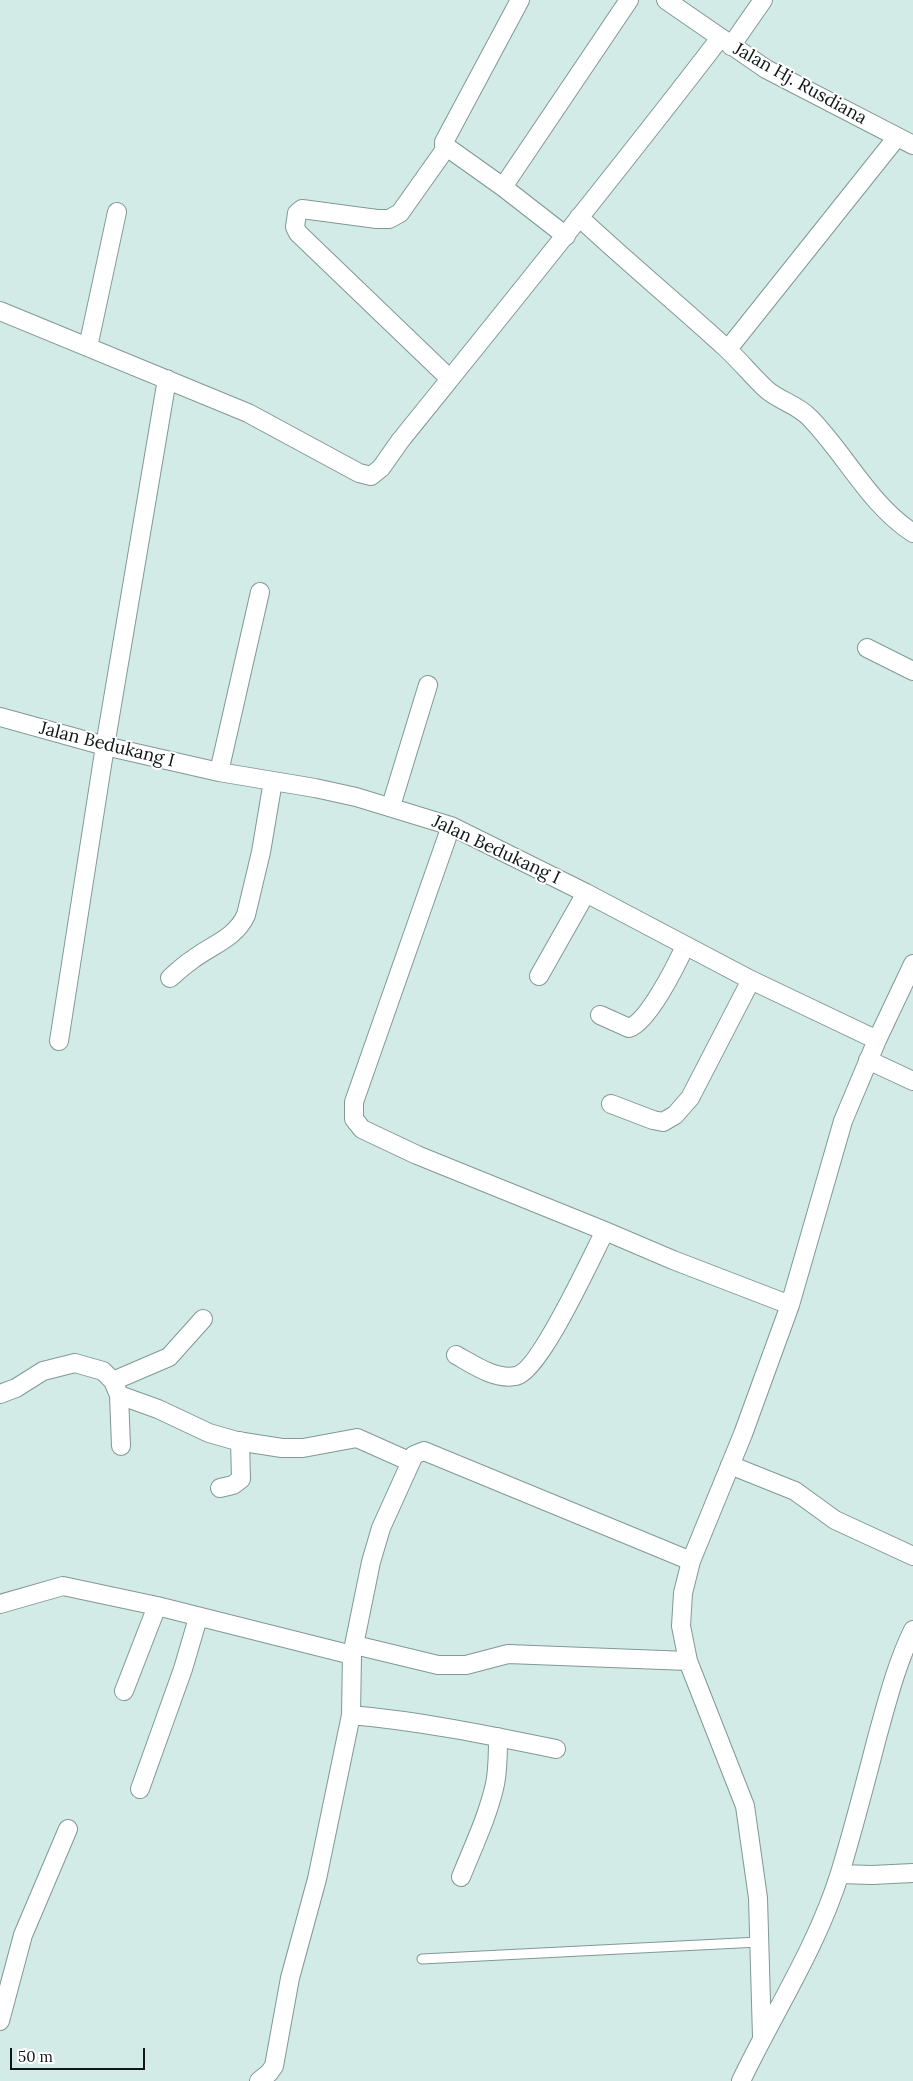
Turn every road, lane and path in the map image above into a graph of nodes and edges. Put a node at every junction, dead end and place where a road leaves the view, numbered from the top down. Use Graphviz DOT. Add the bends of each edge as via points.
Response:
graph roads {
  1 [pos="520,0"];
  2 [pos="629,0"];
  3 [pos="666,0"];
  4 [pos="754,0"];
  5 [pos="763,0"];
  6 [pos="726,42"];
  7 [pos="905,141"];
  8 [pos="446,148"];
  9 [pos="503,187"];
  10 [pos="117,212"];
  11 [pos="579,217"];
  12 [pos="566,236"];
  13 [pos="0,311"];
  14 [pos="88,347"];
  15 [pos="728,349"];
  16 [pos="167,379"];
  17 [pos="450,379"];
  18 [pos="913,533"];
  19 [pos="260,592"];
  20 [pos="867,648"];
  21 [pos="913,671"];
  22 [pos="428,685"];
  23 [pos="0,717"];
  24 [pos="105,746"];
  25 [pos="218,772"];
  26 [pos="273,781"];
  27 [pos="391,806"];
  28 [pos="451,826"];
  29 [pos="586,893"];
  30 [pos="685,946"];
  31 [pos="913,965"];
  32 [pos="539,976"];
  33 [pos="170,978"];
  34 [pos="751,980"];
  35 [pos="600,1015"];
  36 [pos="877,1040"];
  37 [pos="59,1041"];
  38 [pos="868,1060"];
  39 [pos="913,1080"];
  40 [pos="611,1104"];
  41 [pos="605,1230"];
  42 [pos="790,1305"];
  43 [pos="202,1318"];
  44 [pos="456,1355"];
  45 [pos="116,1388"];
  46 [pos="0,1394"];
  47 [pos="240,1442"];
  48 [pos="121,1446"];
  49 [pos="411,1462"];
  50 [pos="730,1465"];
  51 [pos="220,1488"];
  52 [pos="913,1556"];
  53 [pos="691,1561"];
  54 [pos="0,1604"];
  55 [pos="157,1606"];
  56 [pos="198,1618"];
  57 [pos="913,1630"];
  58 [pos="353,1650"];
  59 [pos="688,1661"];
  60 [pos="124,1691"];
  61 [pos="351,1715"];
  62 [pos="498,1738"];
  63 [pos="556,1749"];
  64 [pos="140,1789"];
  65 [pos="68,1829"];
  66 [pos="913,1872"];
  67 [pos="840,1874"];
  68 [pos="461,1877"];
  69 [pos="759,1942"];
  70 [pos="422,1959"];
  71 [pos="0,2021"];
  72 [pos="762,2037"];
  73 [pos="259,2081"];
  74 [pos="741,2081"];
  1 -- 8 [label="street" via="444,142"];
  2 -- 9 [label="street"];
  3 -- 6 [label="street, Jalan Hj. Rusdiana"];
  4 -- 6 [label="street"];
  5 -- 6 [label="street"];
  6 -- 7 [label="street, Jalan Hj. Rusdiana" via="766,69"];
  6 -- 11 [label="street"];
  7 -- 15 [label="street"];
  8 -- 9 [label="street"];
  8 -- 17 [label="street" via="400,213 390,219 305,209 297,212 295,227"];
  9 -- 12 [label="street"];
  10 -- 14 [label="street"];
  11 -- 12 [label="street"];
  11 -- 15 [label="street"];
  12 -- 17 [label="street"];
  13 -- 14 [label="street"];
  14 -- 16 [label="street"];
  15 -- 18 [label="street" via="774,396 798,407 810,418 870,494"];
  16 -- 17 [label="street" via="248,413 371,476 381,468"];
  16 -- 24 [label="street"];
  19 -- 25 [label="street"];
  20 -- 21 [label="street"];
  22 -- 27 [label="street"];
  23 -- 24 [label="street, Jalan Bedukang I"];
  24 -- 25 [label="street, Jalan Bedukang I"];
  24 -- 37 [label="street"];
  25 -- 26 [label="street, Jalan Bedukang I"];
  26 -- 27 [label="street, Jalan Bedukang I"];
  26 -- 33 [label="street" via="261,852 243,923 228,938"];
  27 -- 28 [label="street, Jalan Bedukang I"];
  28 -- 29 [label="street, Jalan Bedukang I"];
  28 -- 41 [label="street" via="354,1102 354,1119 362,1129 417,1155"];
  29 -- 30 [label="street, Jalan Bedukang I"];
  29 -- 32 [label="street"];
  30 -- 34 [label="street, Jalan Bedukang I"];
  30 -- 35 [label="street" via="653,1003 634,1026 628,1028"];
  31 -- 36 [label="street"];
  34 -- 36 [label="street, Jalan Bedukang I"];
  34 -- 40 [label="street" via="690,1098 675,1115 663,1122"];
  36 -- 38 [label="street"];
  38 -- 39 [label="street"];
  38 -- 42 [label="street" via="835,1144"];
  41 -- 42 [label="street"];
  41 -- 44 [label="street" via="544,1349 525,1372 517,1376 491,1374"];
  42 -- 50 [label="street"];
  43 -- 45 [label="street" via="169,1357"];
  45 -- 46 [label="street" via="103,1371 75,1363 43,1371"];
  45 -- 47 [label="street" via="209,1433"];
  45 -- 48 [label="street"];
  47 -- 49 [label="street" via="296,1448 356,1438"];
  47 -- 51 [label="street" via="241,1479"];
  49 -- 53 [label="street" via="414,1455 424,1451"];
  49 -- 58 [label="street" via="381,1528"];
  50 -- 52 [label="street" via="795,1491 835,1520"];
  50 -- 53 [label="street"];
  53 -- 59 [label="street" via="681,1615"];
  54 -- 55 [label="street" via="63,1586"];
  55 -- 56 [label="street"];
  55 -- 60 [label="street"];
  56 -- 58 [label="street"];
  56 -- 64 [label="street"];
  57 -- 67 [label="street" via="896,1670"];
  58 -- 59 [label="street" via="438,1665 466,1665 508,1654"];
  58 -- 61 [label="street"];
  59 -- 69 [label="street" via="745,1806 758,1898"];
  61 -- 62 [label="street" via="396,1719"];
  61 -- 73 [label="street" via="317,1879 290,1978 274,2066"];
  62 -- 63 [label="street"];
  62 -- 68 [label="street" via="494,1786"];
  65 -- 71 [label="street" via="26,1928"];
  66 -- 67 [label="street"];
  67 -- 72 [label="street" via="811,1948"];
  69 -- 70 [label="lane"];
  69 -- 72 [label="street"];
  72 -- 74 [label="street"];
}
